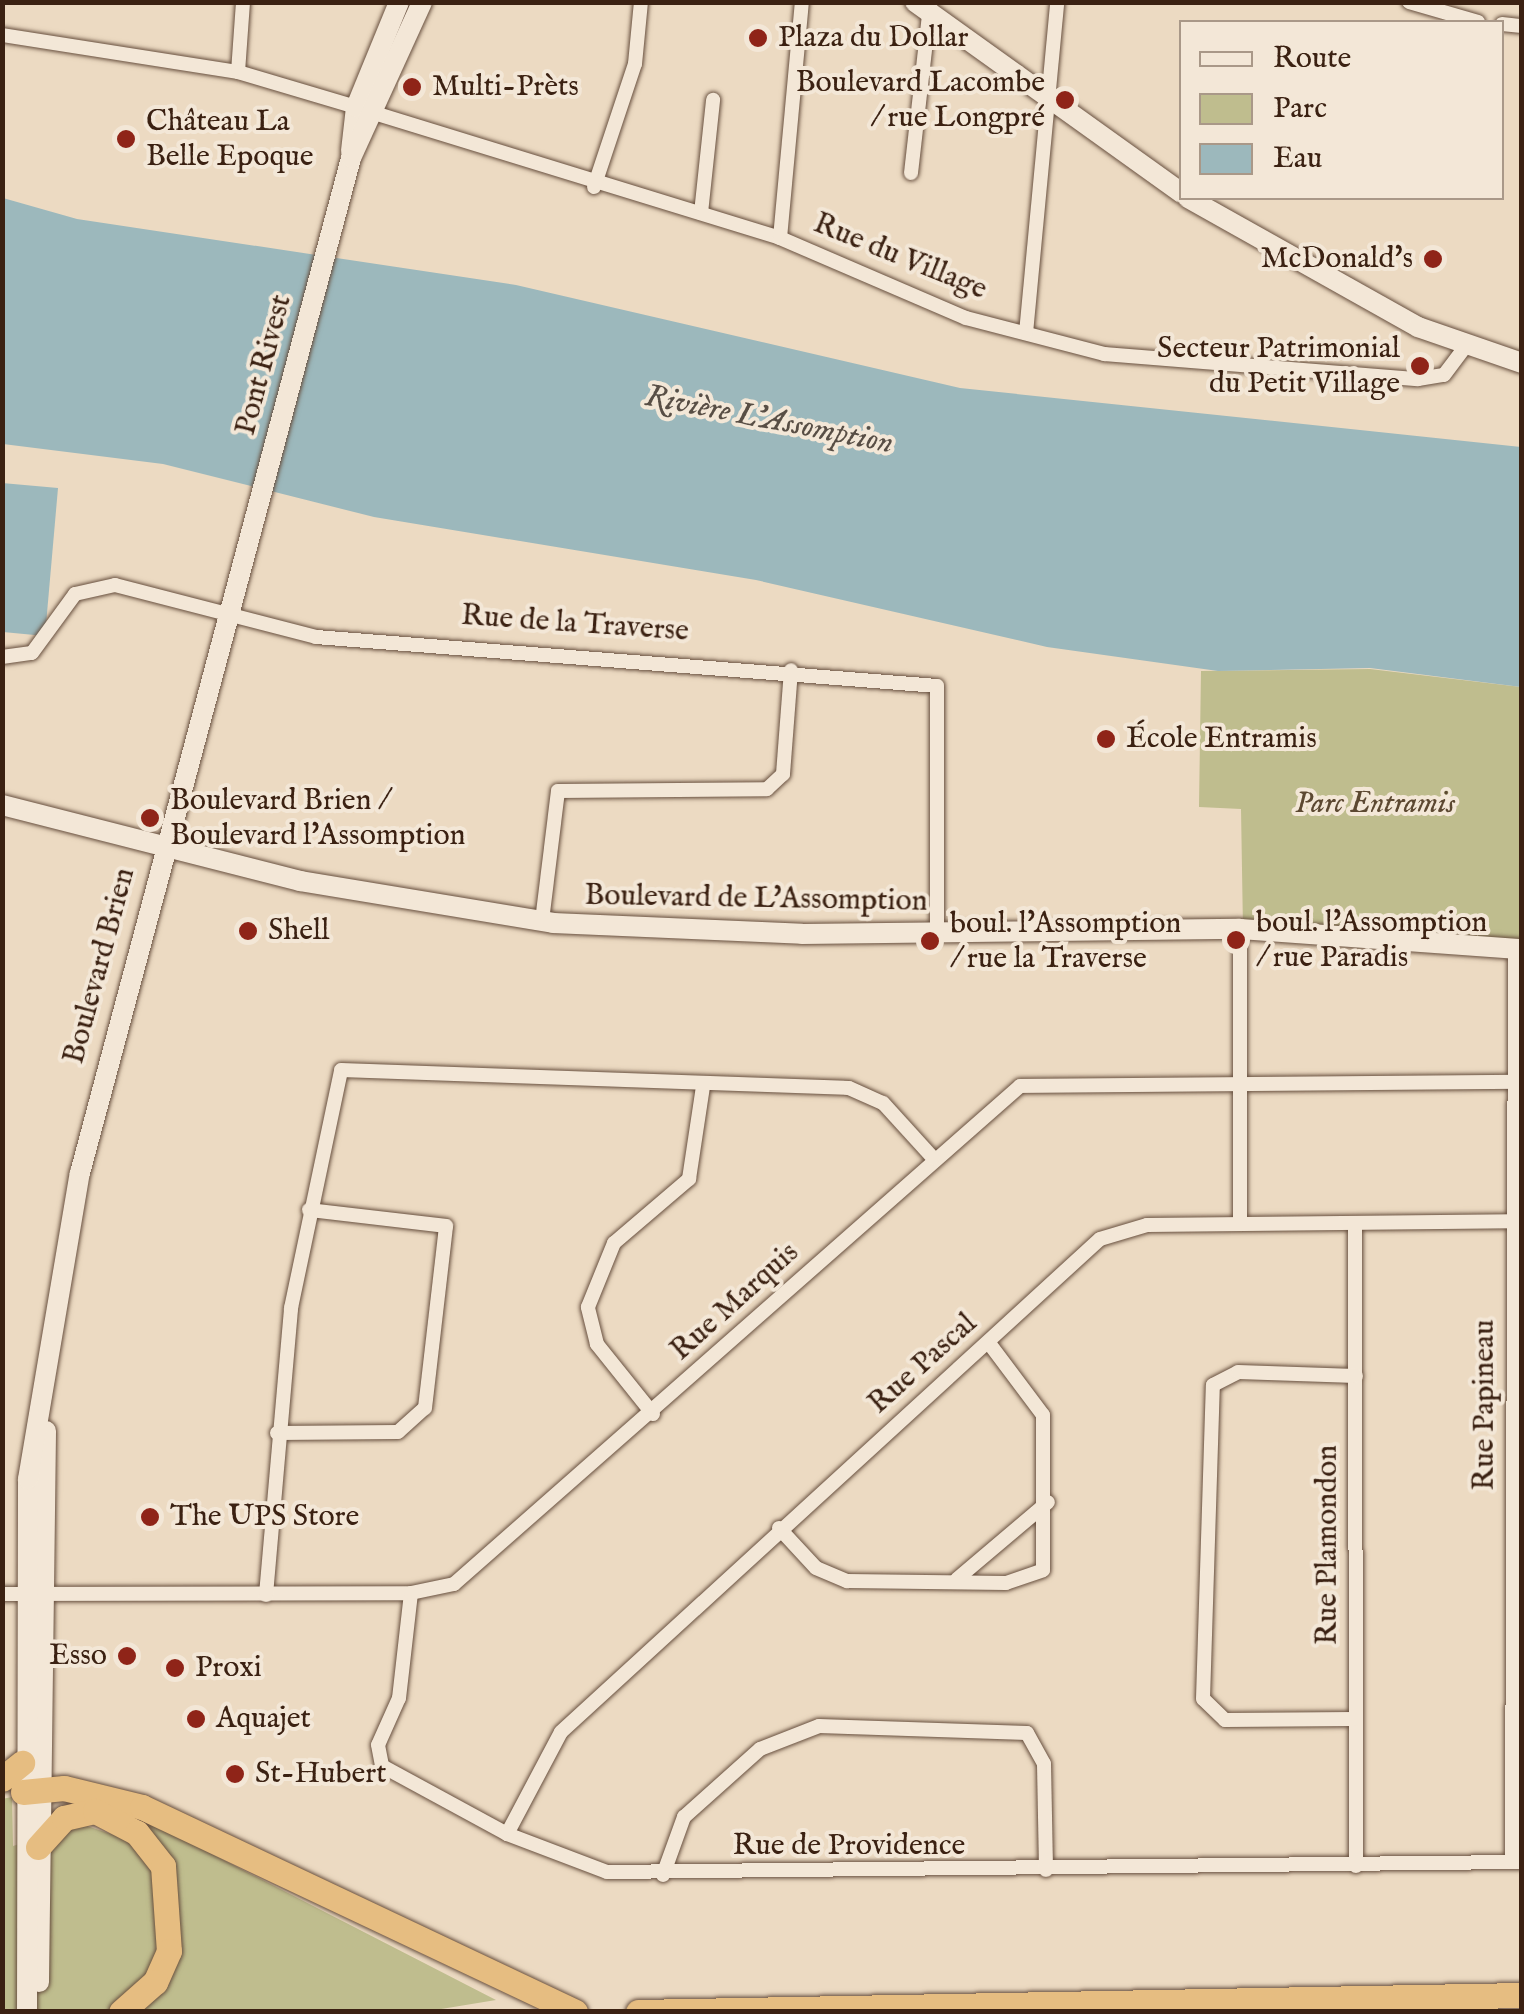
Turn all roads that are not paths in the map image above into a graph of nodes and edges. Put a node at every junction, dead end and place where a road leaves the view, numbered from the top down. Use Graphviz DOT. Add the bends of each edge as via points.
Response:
graph roads {
  1 [pos="243,2"];
  2 [pos="399,2"];
  3 [pos="422,2"];
  4 [pos="641,2"];
  5 [pos="802,2"];
  6 [pos="1056,2"];
  7 [pos="1409,2"];
  8 [pos="925,6"];
  9 [pos="1471,20"];
  10 [pos="2,35"];
  11 [pos="238,72"];
  12 [pos="713,100"];
  13 [pos="1051,100"];
  14 [pos="363,109"];
  15 [pos="912,173"];
  16 [pos="594,187"];
  17 [pos="1179,191"];
  18 [pos="1191,200"];
  19 [pos="701,214"];
  20 [pos="780,238"];
  21 [pos="1026,333"];
  22 [pos="1467,345"];
  23 [pos="1522,362"];
  24 [pos="248,536"];
  25 [pos="227,612"];
  26 [pos="2,657"];
  27 [pos="791,670"];
  28 [pos="2,805"];
  29 [pos="162,848"];
  30 [pos="542,921"];
  31 [pos="1240,929"];
  32 [pos="936,933"];
  33 [pos="1519,948"];
  34 [pos="1514,1082"];
  35 [pos="1241,1083"];
  36 [pos="703,1086"];
  37 [pos="934,1158"];
  38 [pos="309,1210"];
  39 [pos="1513,1221"];
  40 [pos="1240,1224"];
  41 [pos="1355,1224"];
  42 [pos="988,1344"];
  43 [pos="1356,1376"];
  44 [pos="652,1414"];
  45 [pos="44,1420"];
  46 [pos="277,1433"];
  47 [pos="1048,1502"];
  48 [pos="779,1528"];
  49 [pos="1516,1550"];
  50 [pos="957,1579"];
  51 [pos="412,1593"];
  52 [pos="13,1595"];
  53 [pos="266,1595"];
  54 [pos="47,1596"];
  55 [pos="1354,1719"];
  56 [pos="22,1781"];
  57 [pos="507,1834"];
  58 [pos="38,1847"];
  59 [pos="1517,1862"];
  60 [pos="1356,1866"];
  61 [pos="1046,1870"];
  62 [pos="663,1875"];
  63 [pos="1522,1995"];
  64 [pos="1438,1997"];
  65 [pos="26,2012"];
  66 [pos="39,2012"];
  67 [pos="122,2012"];
  68 [pos="575,2012"];
  69 [pos="638,2012"];
  70 [pos="1269,2012"];
  1 -- 11 [label="street"];
  2 -- 14 [label="main road"];
  3 -- 14 [label="main road"];
  4 -- 16 [label="street" via="635,64"];
  5 -- 20 [label="street"];
  6 -- 13 [label="street"];
  7 -- 9 [label="street"];
  8 -- 13 [label="main road"];
  8 -- 15 [label="street"];
  10 -- 11 [label="street, Rue du Village"];
  11 -- 14 [label="street, Rue du Village"];
  12 -- 19 [label="street"];
  13 -- 17 [label="main road"];
  13 -- 21 [label="street"];
  14 -- 16 [label="street, Rue du Village"];
  14 -- 24 [label="main road, Pont Rivest"];
  16 -- 19 [label="street, Rue du Village"];
  18 -- 22 [label="main road" via="1346,290"];
  19 -- 20 [label="street, Rue du Village"];
  20 -- 21 [label="street, Rue du Village" via="966,318"];
  21 -- 22 [label="street, Rue du Village" via="1104,354 1287,376 1444,375"];
  22 -- 23 [label="main road"];
  24 -- 25 [label="main road, Boulevard Brien"];
  25 -- 26 [label="street, Rue de la Traverse" via="133,586 93,586 75,594 32,653"];
  25 -- 27 [label="street, Rue de la Traverse" via="358,642"];
  25 -- 29 [label="main road, Boulevard Brien"];
  27 -- 30 [label="street" via="783,774 768,790 558,791"];
  27 -- 32 [label="street, Rue de la Traverse" via="938,686"];
  28 -- 29 [label="main road, Boulevard de L'Assomption"];
  29 -- 30 [label="main road, Boulevard de L'Assomption"];
  29 -- 45 [label="main road, Boulevard Brien" via="80,1173"];
  30 -- 32 [label="main road, Boulevard de L'Assomption"];
  31 -- 32 [label="main road, Boulevard de L'Assomption"];
  31 -- 33 [label="main road, Boulevard de L'Assomption"];
  31 -- 35 [label="street"];
  33 -- 34 [label="street, Rue Papineau"];
  34 -- 35 [label="street, Rue Marquis"];
  34 -- 39 [label="street, Rue Papineau"];
  35 -- 37 [label="street, Rue Marquis" via="1020,1086"];
  35 -- 40 [label="street"];
  36 -- 37 [label="street" via="849,1088 883,1103"];
  36 -- 38 [label="street" via="341,1070"];
  36 -- 44 [label="street" via="689,1179 614,1243 588,1307 596,1344"];
  37 -- 44 [label="street, Rue Marquis"];
  38 -- 46 [label="street"];
  38 -- 46 [label="street" via="446,1226 425,1408 398,1432"];
  39 -- 41 [label="street, Rue Pascal"];
  39 -- 49 [label="street, Rue Papineau"];
  40 -- 41 [label="street, Rue Pascal"];
  40 -- 42 [label="street, Rue Pascal" via="1116,1230"];
  41 -- 43 [label="street, Rue Plamondon"];
  42 -- 47 [label="street" via="1042,1415"];
  42 -- 48 [label="street, Rue Pascal"];
  43 -- 55 [label="street, Rue Plamondon"];
  43 -- 55 [label="street" via="1238,1372 1213,1386 1202,1699 1225,1720"];
  44 -- 51 [label="street, Rue Marquis" via="475,1571"];
  45 -- 52 [label="main road, Boulevard Brien" via="28,1479"];
  45 -- 54 [label="main road, Boulevard Brien"];
  46 -- 53 [label="street"];
  47 -- 50 [label="street"];
  47 -- 50 [label="street" via="1043,1570 1006,1583"];
  48 -- 50 [label="street" via="830,1578"];
  48 -- 57 [label="street, Rue Pascal" via="547,1747"];
  49 -- 59 [label="street, Rue Papineau"];
  51 -- 53 [label="street, Rue Marquis"];
  51 -- 57 [label="street, Rue de Providence" via="399,1698 378,1745 382,1766"];
  52 -- 54 [label="street, Rue Marquis"];
  52 -- 56 [label="main road, Boulevard Brien"];
  53 -- 54 [label="street, Rue Marquis"];
  54 -- 56 [label="main road, Boulevard Brien"];
  55 -- 60 [label="street, Rue Plamondon"];
  56 -- 58 [label="main road, Boulevard Brien"];
  56 -- 65 [label="main road, Boulevard Brien"];
  56 -- 68 [label="highway" via="152,1811"];
  57 -- 62 [label="street, Rue de Providence" via="593,1868"];
  58 -- 66 [label="main road, Boulevard Brien"];
  58 -- 67 [label="highway" via="64,1818 95,1811 128,1826 158,1856 172,1941 155,1982"];
  59 -- 60 [label="street, Rue de Providence"];
  60 -- 61 [label="street, Rue de Providence"];
  61 -- 62 [label="street, Rue de Providence"];
  61 -- 62 [label="street" via="1044,1764 1027,1734 819,1726 760,1749 684,1817"];
  63 -- 64 [label="highway"];
  64 -- 69 [label="highway"];
  64 -- 70 [label="highway"];
}
